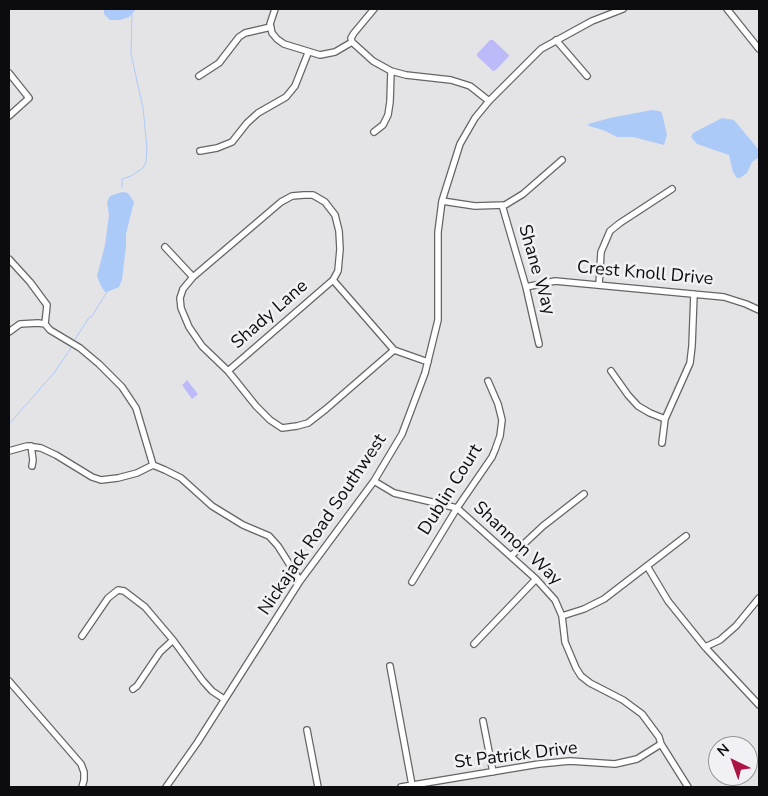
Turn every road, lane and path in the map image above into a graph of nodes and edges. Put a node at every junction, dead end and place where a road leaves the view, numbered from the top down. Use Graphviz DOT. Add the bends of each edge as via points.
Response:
graph roads {
  1 [pos="275,9"];
  2 [pos="374,9"];
  3 [pos="623,9"];
  4 [pos="727,9"];
  5 [pos="271,28"];
  6 [pos="556,40"];
  7 [pos="352,42"];
  8 [pos="759,49"];
  9 [pos="308,53"];
  10 [pos="391,71"];
  11 [pos="9,73"];
  12 [pos="199,76"];
  13 [pos="587,76"];
  14 [pos="489,101"];
  15 [pos="9,116"];
  16 [pos="374,132"];
  17 [pos="200,151"];
  18 [pos="562,160"];
  19 [pos="672,189"];
  20 [pos="442,200"];
  21 [pos="502,205"];
  22 [pos="165,246"];
  23 [pos="9,259"];
  24 [pos="193,277"];
  25 [pos="333,280"];
  26 [pos="599,285"];
  27 [pos="526,287"];
  28 [pos="694,294"];
  29 [pos="759,310"];
  30 [pos="45,324"];
  31 [pos="9,332"];
  32 [pos="540,344"];
  33 [pos="394,350"];
  34 [pos="428,362"];
  35 [pos="228,371"];
  36 [pos="612,371"];
  37 [pos="488,381"];
  38 [pos="665,419"];
  39 [pos="662,443"];
  40 [pos="31,446"];
  41 [pos="9,451"];
  42 [pos="153,465"];
  43 [pos="32,466"];
  44 [pos="374,481"];
  45 [pos="584,494"];
  46 [pos="457,508"];
  47 [pos="686,536"];
  48 [pos="511,556"];
  49 [pos="647,566"];
  50 [pos="536,579"];
  51 [pos="300,581"];
  52 [pos="412,582"];
  53 [pos="759,598"];
  54 [pos="562,616"];
  55 [pos="82,636"];
  56 [pos="173,640"];
  57 [pos="474,644"];
  58 [pos="706,647"];
  59 [pos="390,666"];
  60 [pos="9,680"];
  61 [pos="133,690"];
  62 [pos="224,699"];
  63 [pos="759,705"];
  64 [pos="483,721"];
  65 [pos="307,730"];
  66 [pos="662,744"];
  67 [pos="493,772"];
  68 [pos="412,785"];
  69 [pos="82,787"];
  70 [pos="166,787"];
  71 [pos="318,787"];
  72 [pos="401,787"];
  73 [pos="688,787"];
  1 -- 5 [label="street"];
  2 -- 7 [label="street" via="354,33"];
  3 -- 6 [label="street, Nickajack Road Southwest"];
  4 -- 8 [label="street"];
  5 -- 9 [label="street" via="284,44"];
  5 -- 12 [label="street" via="245,33 218,63"];
  6 -- 13 [label="street"];
  6 -- 14 [label="street, Nickajack Road Southwest" via="541,49"];
  7 -- 9 [label="street" via="328,55"];
  7 -- 10 [label="street" via="373,61"];
  9 -- 17 [label="street" via="295,86 286,97 258,113 232,142"];
  10 -- 14 [label="street" via="406,76 451,80 470,86"];
  10 -- 16 [label="street" via="388,115"];
  11 -- 15 [label="street" via="29,98"];
  14 -- 20 [label="street, Nickajack Road Southwest" via="460,144"];
  18 -- 21 [label="street" via="514,201"];
  19 -- 26 [label="street" via="610,231 601,252"];
  20 -- 21 [label="street" via="475,206"];
  20 -- 34 [label="street, Nickajack Road Southwest" via="438,232 438,320"];
  21 -- 27 [label="street, Shane Way"];
  22 -- 24 [label="street"];
  23 -- 30 [label="street" via="46,305"];
  24 -- 25 [label="street" via="281,202 292,196 313,195 325,202 335,215 339,231 338,271"];
  24 -- 35 [label="street" via="181,294 184,317 202,346"];
  25 -- 33 [label="street"];
  25 -- 35 [label="street, Shady Lane"];
  26 -- 27 [label="street, Crest Knoll Drive" via="554,281"];
  26 -- 28 [label="street, Crest Knoll Drive"];
  27 -- 32 [label="street, Shane Way"];
  28 -- 29 [label="street, Crest Knoll Drive" via="724,297"];
  28 -- 38 [label="street" via="690,363"];
  30 -- 31 [label="street" via="20,324"];
  30 -- 42 [label="street" via="99,364 129,397 136,408"];
  33 -- 34 [label="street"];
  33 -- 35 [label="street" via="308,423 282,428 270,420"];
  34 -- 44 [label="street, Nickajack Road Southwest" via="402,434"];
  36 -- 38 [label="street" via="638,406"];
  37 -- 46 [label="street, Dublin Court" via="502,420 500,436 492,457"];
  38 -- 39 [label="street"];
  40 -- 41 [label="street"];
  40 -- 42 [label="street" via="49,451 96,479 118,478"];
  40 -- 43 [label="street"];
  42 -- 51 [label="street" via="181,478 212,506 269,536"];
  44 -- 46 [label="street, Shannon Way" via="394,493"];
  44 -- 51 [label="street, Nickajack Road Southwest"];
  45 -- 48 [label="street"];
  46 -- 48 [label="street, Shannon Way"];
  46 -- 52 [label="street, Dublin Court"];
  47 -- 49 [label="street"];
  48 -- 50 [label="street, Shannon Way"];
  49 -- 54 [label="street" via="604,599"];
  49 -- 58 [label="street" via="668,601"];
  50 -- 54 [label="street, Shannon Way" via="555,600"];
  50 -- 57 [label="street"];
  51 -- 62 [label="street, Nickajack Road Southwest"];
  53 -- 58 [label="street" via="736,626"];
  54 -- 66 [label="street, Shannon Way" via="565,642 582,676 642,714"];
  55 -- 56 [label="street" via="108,598 118,590 145,607"];
  56 -- 61 [label="street" via="160,652"];
  56 -- 62 [label="street" via="203,681"];
  58 -- 63 [label="street"];
  59 -- 68 [label="street"];
  60 -- 69 [label="street" via="81,764 84,772"];
  62 -- 70 [label="street, Nickajack Road Southwest"];
  64 -- 67 [label="street"];
  65 -- 71 [label="street"];
  66 -- 67 [label="street, St Patrick Drive" via="637,759 615,764 570,761"];
  66 -- 73 [label="street, Shannon Way"];
  67 -- 68 [label="street, St Patrick Drive"];
  68 -- 72 [label="street, St Patrick Drive"];
}
